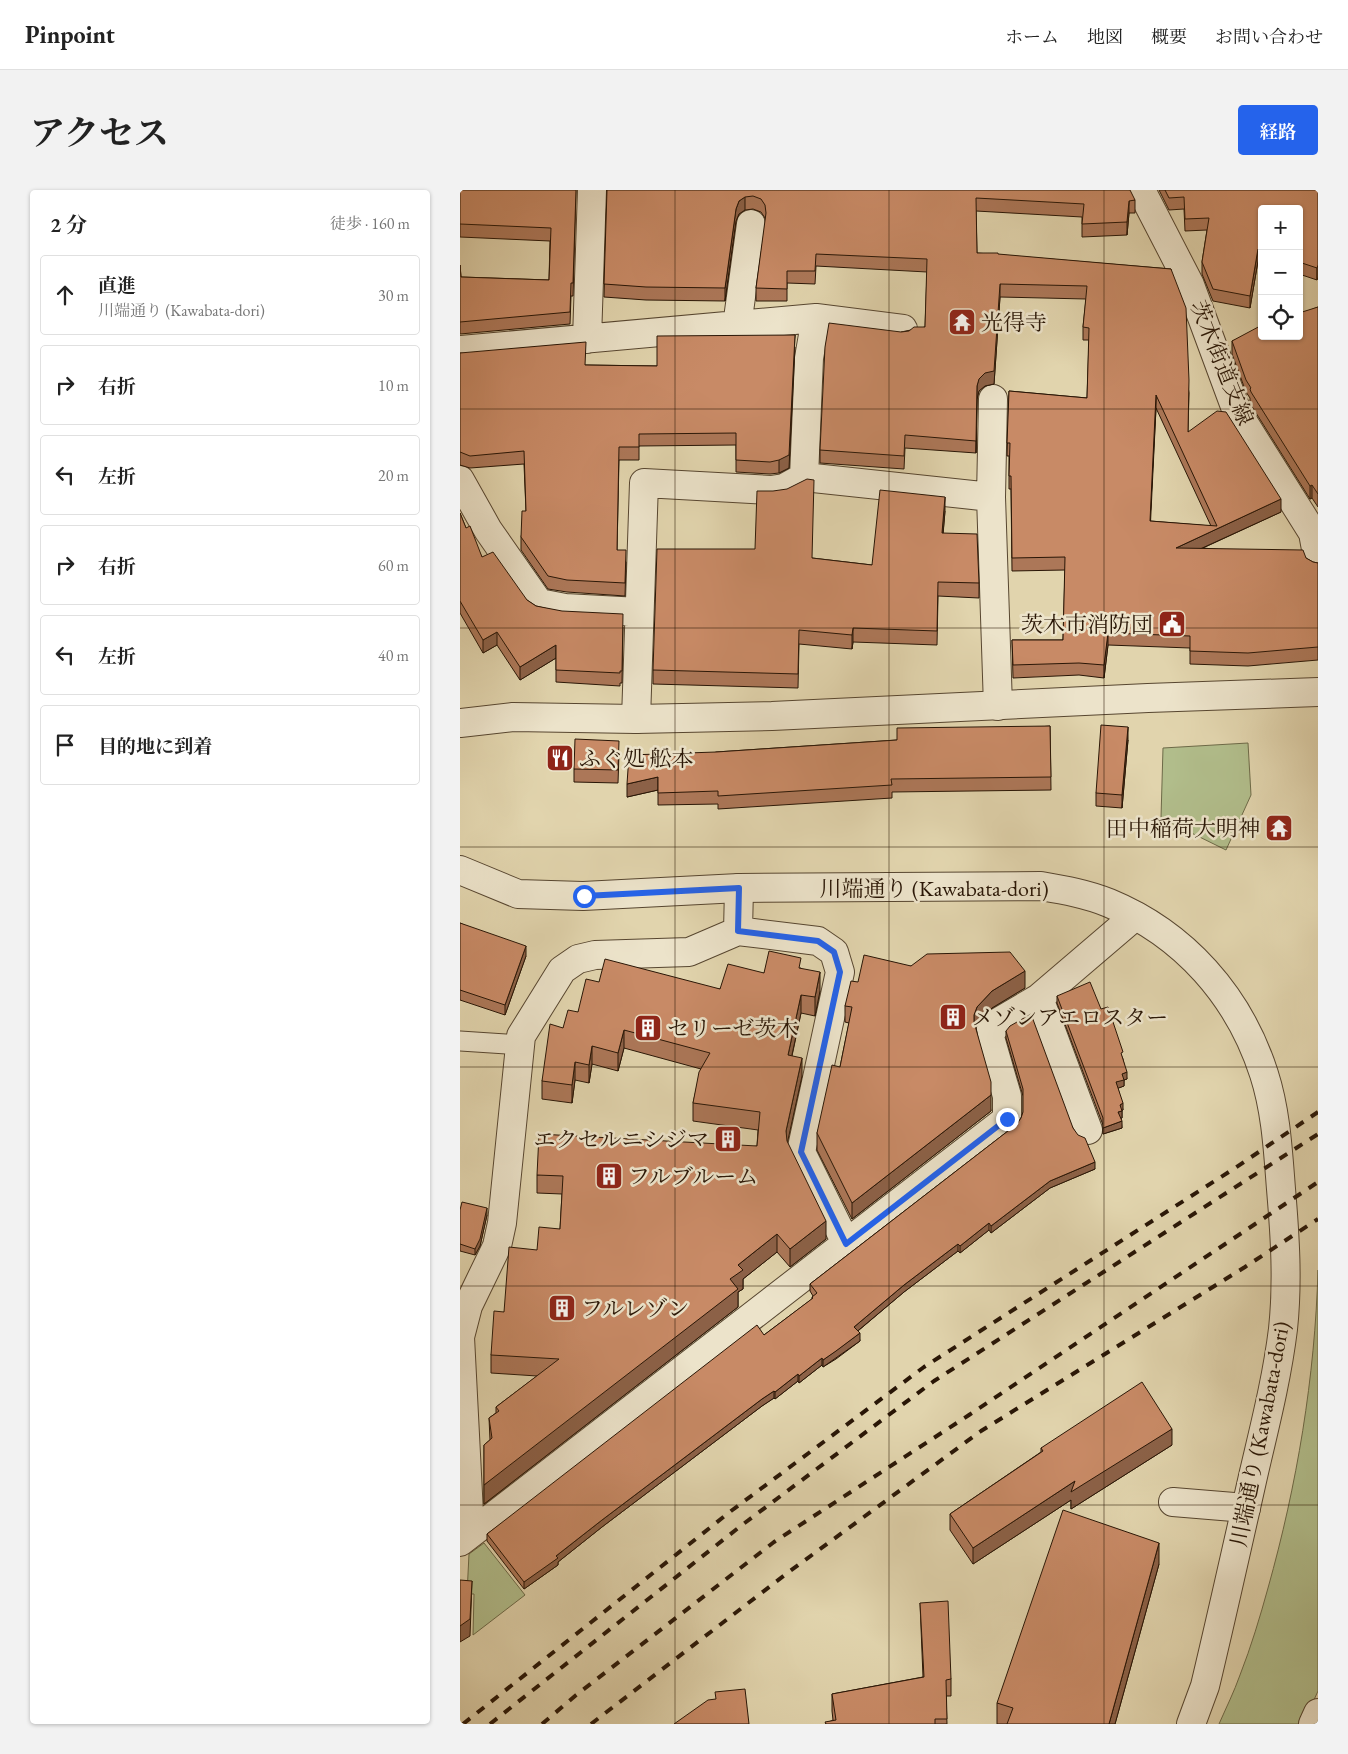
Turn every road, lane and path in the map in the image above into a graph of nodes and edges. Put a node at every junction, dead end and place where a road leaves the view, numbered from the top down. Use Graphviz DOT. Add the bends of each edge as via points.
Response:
graph roads {
  1 [pos="592,190"];
  2 [pos="1140,190"];
  3 [pos="751,224"];
  4 [pos="816,318"];
  5 [pos="738,326"];
  6 [pos="903,329"];
  7 [pos="587,339"];
  8 [pos="460,350"];
  9 [pos="993,399"];
  10 [pos="804,476"];
  11 [pos="460,480"];
  12 [pos="991,497"];
  13 [pos="1317,542"];
  14 [pos="640,612"];
  15 [pos="1318,692"];
  16 [pos="998,706"];
  17 [pos="636,719"];
  18 [pos="460,723"];
  19 [pos="460,870"];
  20 [pos="739,888"];
  21 [pos="1136,916"];
  22 [pos="738,931"];
  23 [pos="1039,998"];
  24 [pos="460,1041"];
  25 [pos="520,1045"];
  26 [pos="1088,1130"];
  27 [pos="846,1244"];
  28 [pos="1173,1502"];
  29 [pos="1246,1508"];
  30 [pos="465,1537"];
  31 [pos="1318,1713"];
  32 [pos="1191,1724"];
  33 [pos="1313,1724"];
  1 -- 7 [label="street"];
  2 -- 13 [label="street, 茨木街道支線" via="1190,285 1238,412"];
  3 -- 5 [label="street"];
  4 -- 5 [label="street"];
  4 -- 6 [label="street"];
  4 -- 10 [label="street" via="809,358"];
  5 -- 7 [label="street"];
  7 -- 8 [label="street"];
  9 -- 12 [label="street"];
  10 -- 12 [label="street"];
  10 -- 14 [label="street" via="784,488 771,490 644,483"];
  11 -- 14 [label="street" via="488,530 539,602 565,608"];
  12 -- 16 [label="street"];
  14 -- 17 [label="street"];
  15 -- 16 [label="street"];
  16 -- 17 [label="street"];
  17 -- 18 [label="street" via="514,717"];
  19 -- 20 [label="street, 川端通り (Kawabata-dori)" via="518,894 584,896"];
  20 -- 21 [label="street, 川端通り (Kawabata-dori)" via="1041,886 1108,902"];
  20 -- 22 [label="street"];
  21 -- 23 [label="street"];
  21 -- 29 [label="street, 川端通り (Kawabata-dori)" via="1195,958 1238,1012 1265,1076 1272,1109 1286,1250 1285,1301 1276,1377"];
  22 -- 25 [label="street" via="688,952 578,959 562,970 521,1036"];
  22 -- 27 [label="street" via="818,941 834,952 840,972 801,1152"];
  23 -- 26 [label="street"];
  23 -- 27 [label="street" via="1000,1021 989,1034 1007,1096 1007,1119"];
  24 -- 25 [label="lane"];
  25 -- 30 [label="street" via="502,1223 497,1246 468,1306 460,1337"];
  27 -- 30 [label="street"];
  28 -- 29 [label="street"];
  29 -- 32 [label="street, 川端通り (Kawabata-dori)" via="1205,1686"];
  31 -- 33 [label="street"];
}
